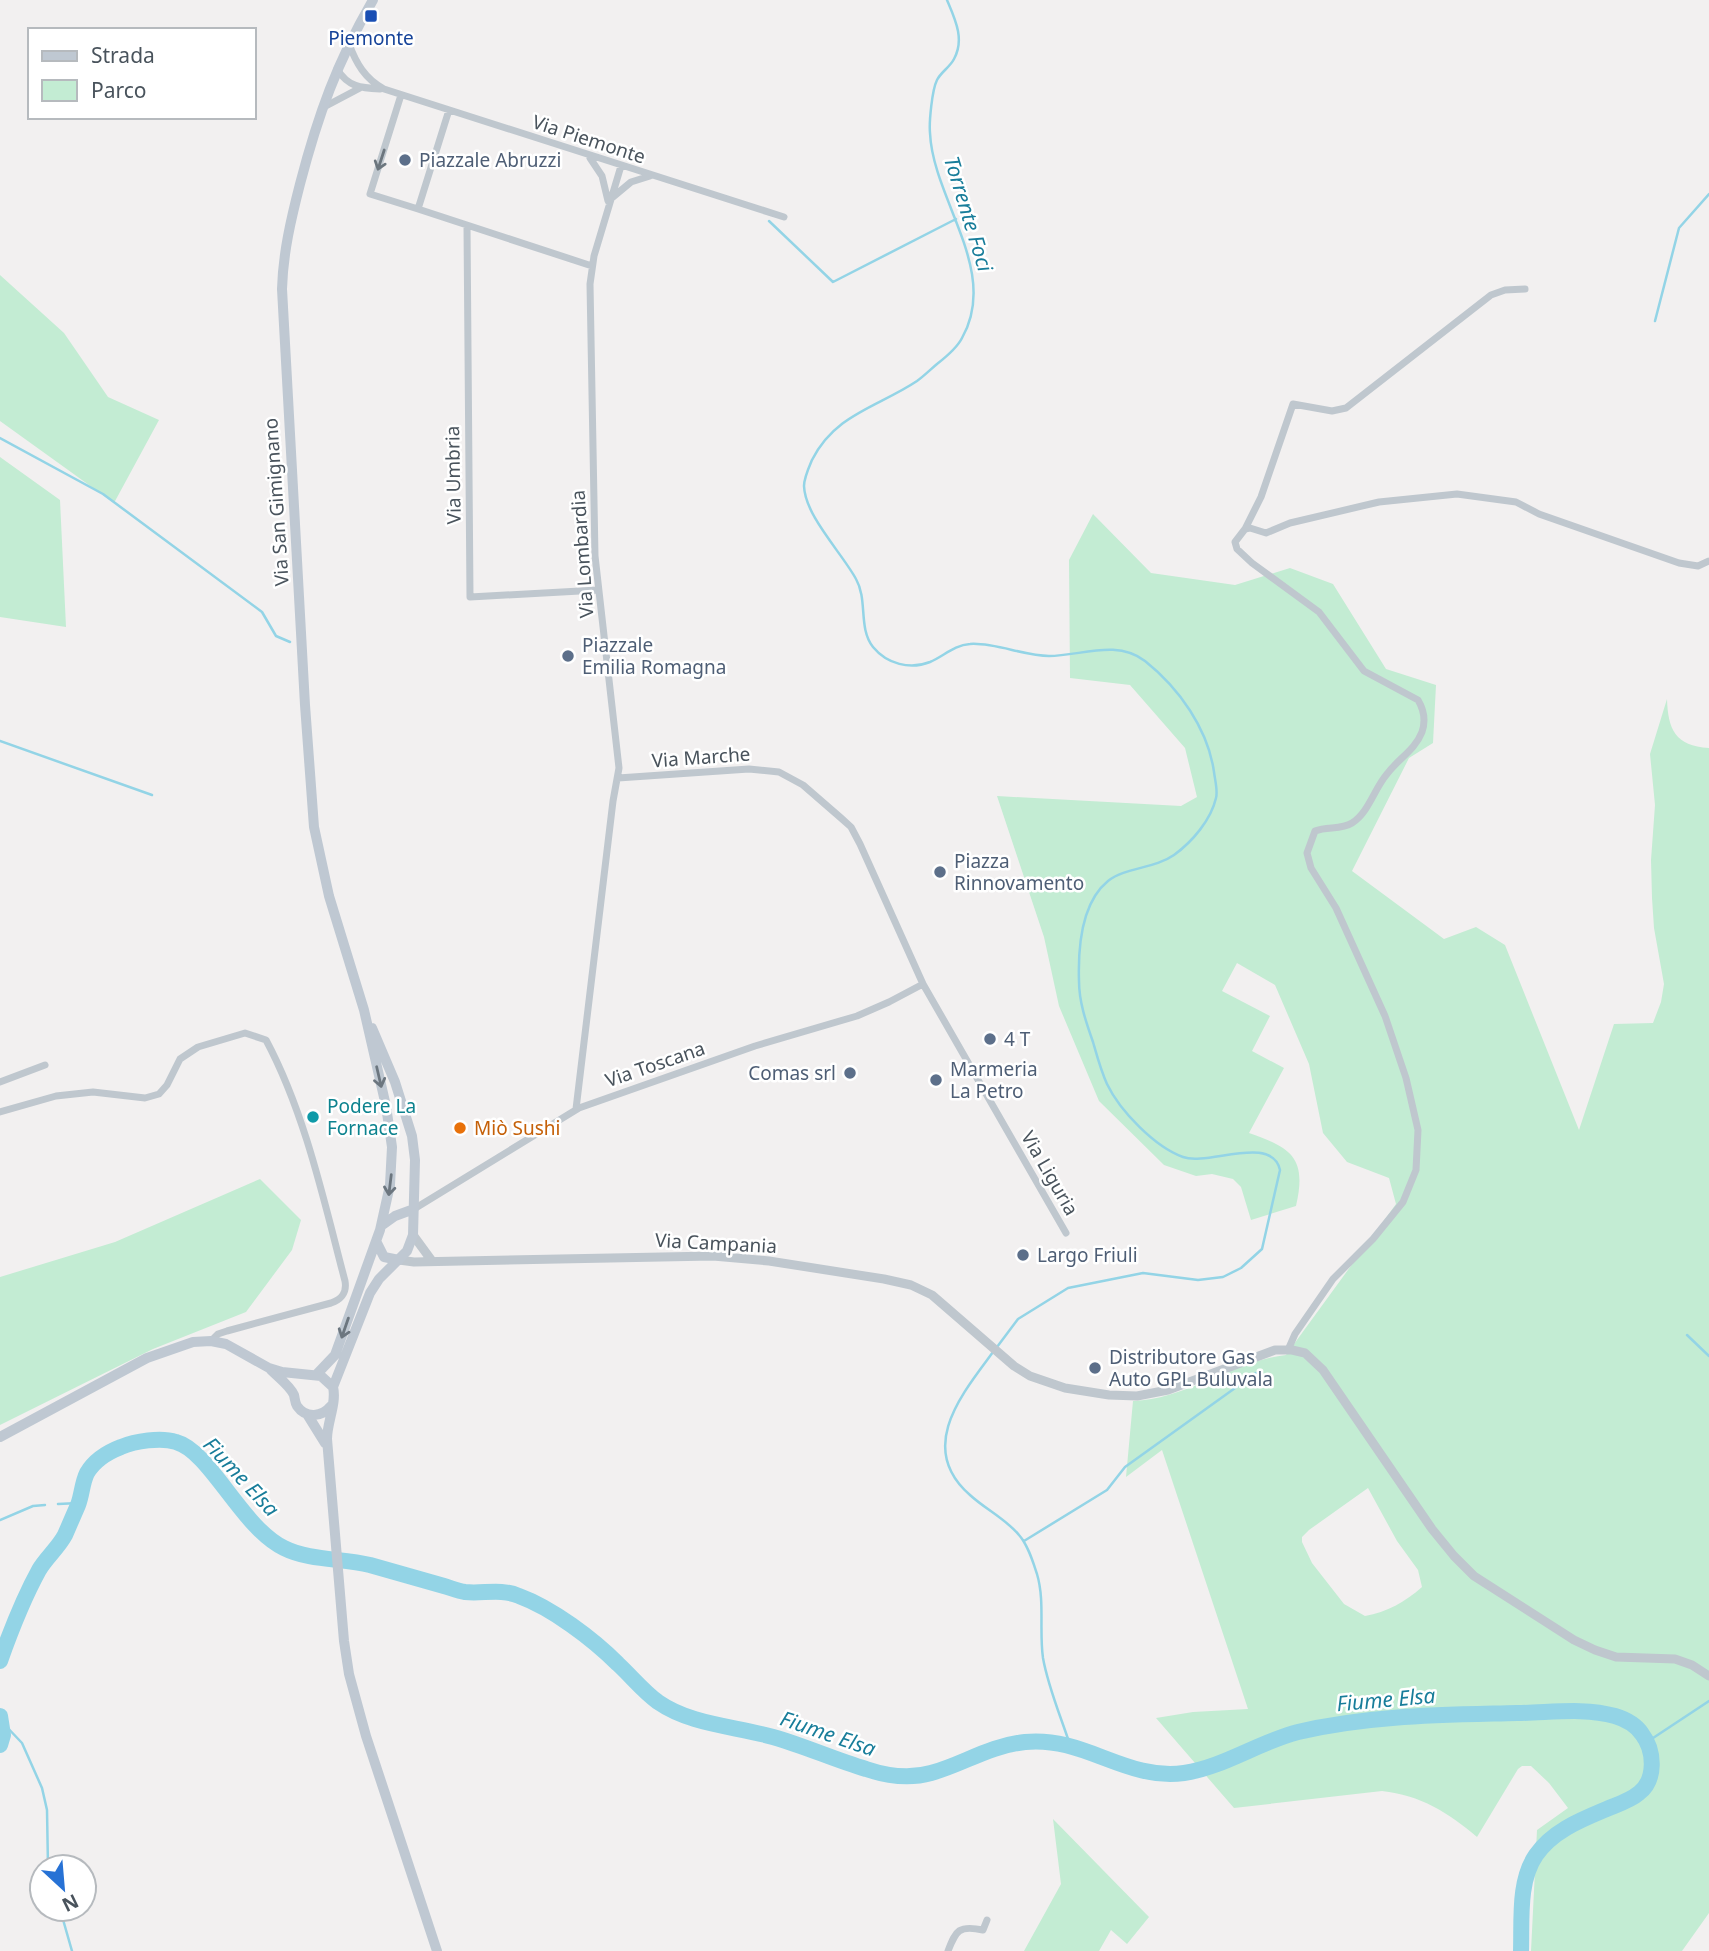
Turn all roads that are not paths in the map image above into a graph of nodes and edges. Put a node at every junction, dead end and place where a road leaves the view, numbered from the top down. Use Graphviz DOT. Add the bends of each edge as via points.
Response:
graph roads {
  1 [pos="373,0"];
  2 [pos="349,43"];
  3 [pos="336,69"];
  4 [pos="361,88"];
  5 [pos="384,89"];
  6 [pos="401,95"];
  7 [pos="321,110"];
  8 [pos="449,110"];
  9 [pos="588,155"];
  10 [pos="621,166"];
  11 [pos="651,176"];
  12 [pos="609,205"];
  13 [pos="418,209"];
  14 [pos="784,217"];
  15 [pos="467,226"];
  16 [pos="592,267"];
  17 [pos="1525,289"];
  18 [pos="1245,529"];
  19 [pos="1709,561"];
  20 [pos="598,590"];
  21 [pos="618,778"];
  22 [pos="923,984"];
  23 [pos="364,1010"];
  24 [pos="45,1065"];
  25 [pos="0,1082"];
  26 [pos="576,1109"];
  27 [pos="0,1112"];
  28 [pos="414,1209"];
  29 [pos="381,1226"];
  30 [pos="1066,1233"];
  31 [pos="413,1235"];
  32 [pos="376,1241"];
  33 [pos="399,1260"];
  34 [pos="432,1261"];
  35 [pos="211,1341"];
  36 [pos="1288,1350"];
  37 [pos="269,1368"];
  38 [pos="311,1375"];
  39 [pos="333,1387"];
  40 [pos="294,1395"];
  41 [pos="332,1405"];
  42 [pos="307,1414"];
  43 [pos="0,1437"];
  44 [pos="328,1453"];
  45 [pos="1709,1676"];
  46 [pos="987,1920"];
  47 [pos="438,1951"];
  48 [pos="948,1951"];
  1 -- 2 [label="main road, Via San Gimignano"];
  2 -- 3 [label="main road, Via San Gimignano"];
  2 -- 5 [label="street, Via Piemonte" via="364,73"];
  3 -- 4 [label="street" via="346,81"];
  3 -- 7 [label="main road, Via San Gimignano"];
  4 -- 5 [label="street, Via Piemonte"];
  4 -- 7 [label="street, Via Piemonte"];
  5 -- 6 [label="street, Via Piemonte"];
  6 -- 8 [label="street, Via Piemonte"];
  6 -- 13 [label="street, one-way" via="370,194"];
  7 -- 23 [label="main road, Via San Gimignano" via="285,248 282,331 314,827 327,889"];
  8 -- 9 [label="street, Via Piemonte"];
  8 -- 13 [label="street"];
  9 -- 10 [label="street, Via Piemonte"];
  9 -- 12 [label="street" via="603,176"];
  10 -- 11 [label="street, Via Piemonte"];
  10 -- 12 [label="street, Via Lombardia"];
  11 -- 12 [label="street" via="626,185"];
  11 -- 14 [label="street, Via Piemonte"];
  12 -- 16 [label="street, Via Lombardia"];
  13 -- 15 [label="street"];
  15 -- 16 [label="street"];
  15 -- 20 [label="street, Via Umbria" via="470,597"];
  16 -- 20 [label="street, Via Lombardia"];
  17 -- 18 [label="street" via="1491,295 1346,408 1332,411 1293,404"];
  18 -- 19 [label="street" via="1266,533 1379,502 1457,494 1516,502 1679,563 1698,566"];
  18 -- 36 [label="street" via="1235,542 1237,549 1319,612 1364,671 1418,700 1424,722 1415,743 1387,773 1362,815 1350,825 1315,831 1307,853 1385,1016 1419,1130 1416,1170 1403,1202 1333,1279"];
  20 -- 21 [label="street, Via Lombardia"];
  21 -- 22 [label="street, Via Marche" via="749,768 787,775 803,785 850,827"];
  21 -- 26 [label="street, Via Lombardia"];
  22 -- 26 [label="street, Via Toscana" via="857,1016 764,1043"];
  22 -- 30 [label="street, Via Liguria"];
  23 -- 28 [label="main road, Via San Gimignano" via="411,1131"];
  23 -- 29 [label="main road, Via San Gimignano, one-way" via="392,1147"];
  24 -- 25 [label="street"];
  26 -- 28 [label="street, Via Toscana"];
  27 -- 35 [label="street" via="81,1093 145,1098 159,1094 180,1059 198,1047 246,1033 266,1040 313,1159 345,1281 343,1295 327,1305 221,1332"];
  28 -- 29 [label="main road"];
  28 -- 31 [label="main road, Via San Gimignano"];
  29 -- 32 [label="main road, Via San Gimignano"];
  31 -- 33 [label="main road, Via San Gimignano"];
  31 -- 34 [label="street"];
  32 -- 33 [label="main road" via="383,1256"];
  32 -- 38 [label="main road, Via San Gimignano, one-way" via="335,1355"];
  33 -- 34 [label="street, Via Campania"];
  33 -- 39 [label="main road, Via San Gimignano" via="370,1293"];
  34 -- 36 [label="street, Via Campania" via="713,1256 874,1277 916,1287 939,1300 1014,1366 1035,1378 1093,1394 1130,1396 1168,1390 1257,1355"];
  35 -- 37 [label="main road" via="236,1348"];
  35 -- 43 [label="main road" via="153,1355"];
  36 -- 45 [label="street" via="1305,1353 1323,1370 1432,1529 1474,1576 1595,1650 1616,1657 1675,1659"];
  37 -- 38 [label="main road"];
  37 -- 40 [label="main road"];
  38 -- 39 [label="main road" via="326,1378"];
  38 -- 40 [label="main road, Via San Gimignano" via="297,1384"];
  39 -- 41 [label="main road, Via San Gimignano"];
  40 -- 42 [label="main road"];
  41 -- 42 [label="main road" via="321,1414"];
  41 -- 44 [label="main road, Via San Gimignano"];
  42 -- 44 [label="main road"];
  44 -- 47 [label="main road, Via San Gimignano" via="351,1685"];
  46 -- 48 [label="street" via="983,1930 968,1927 958,1931"];
}
